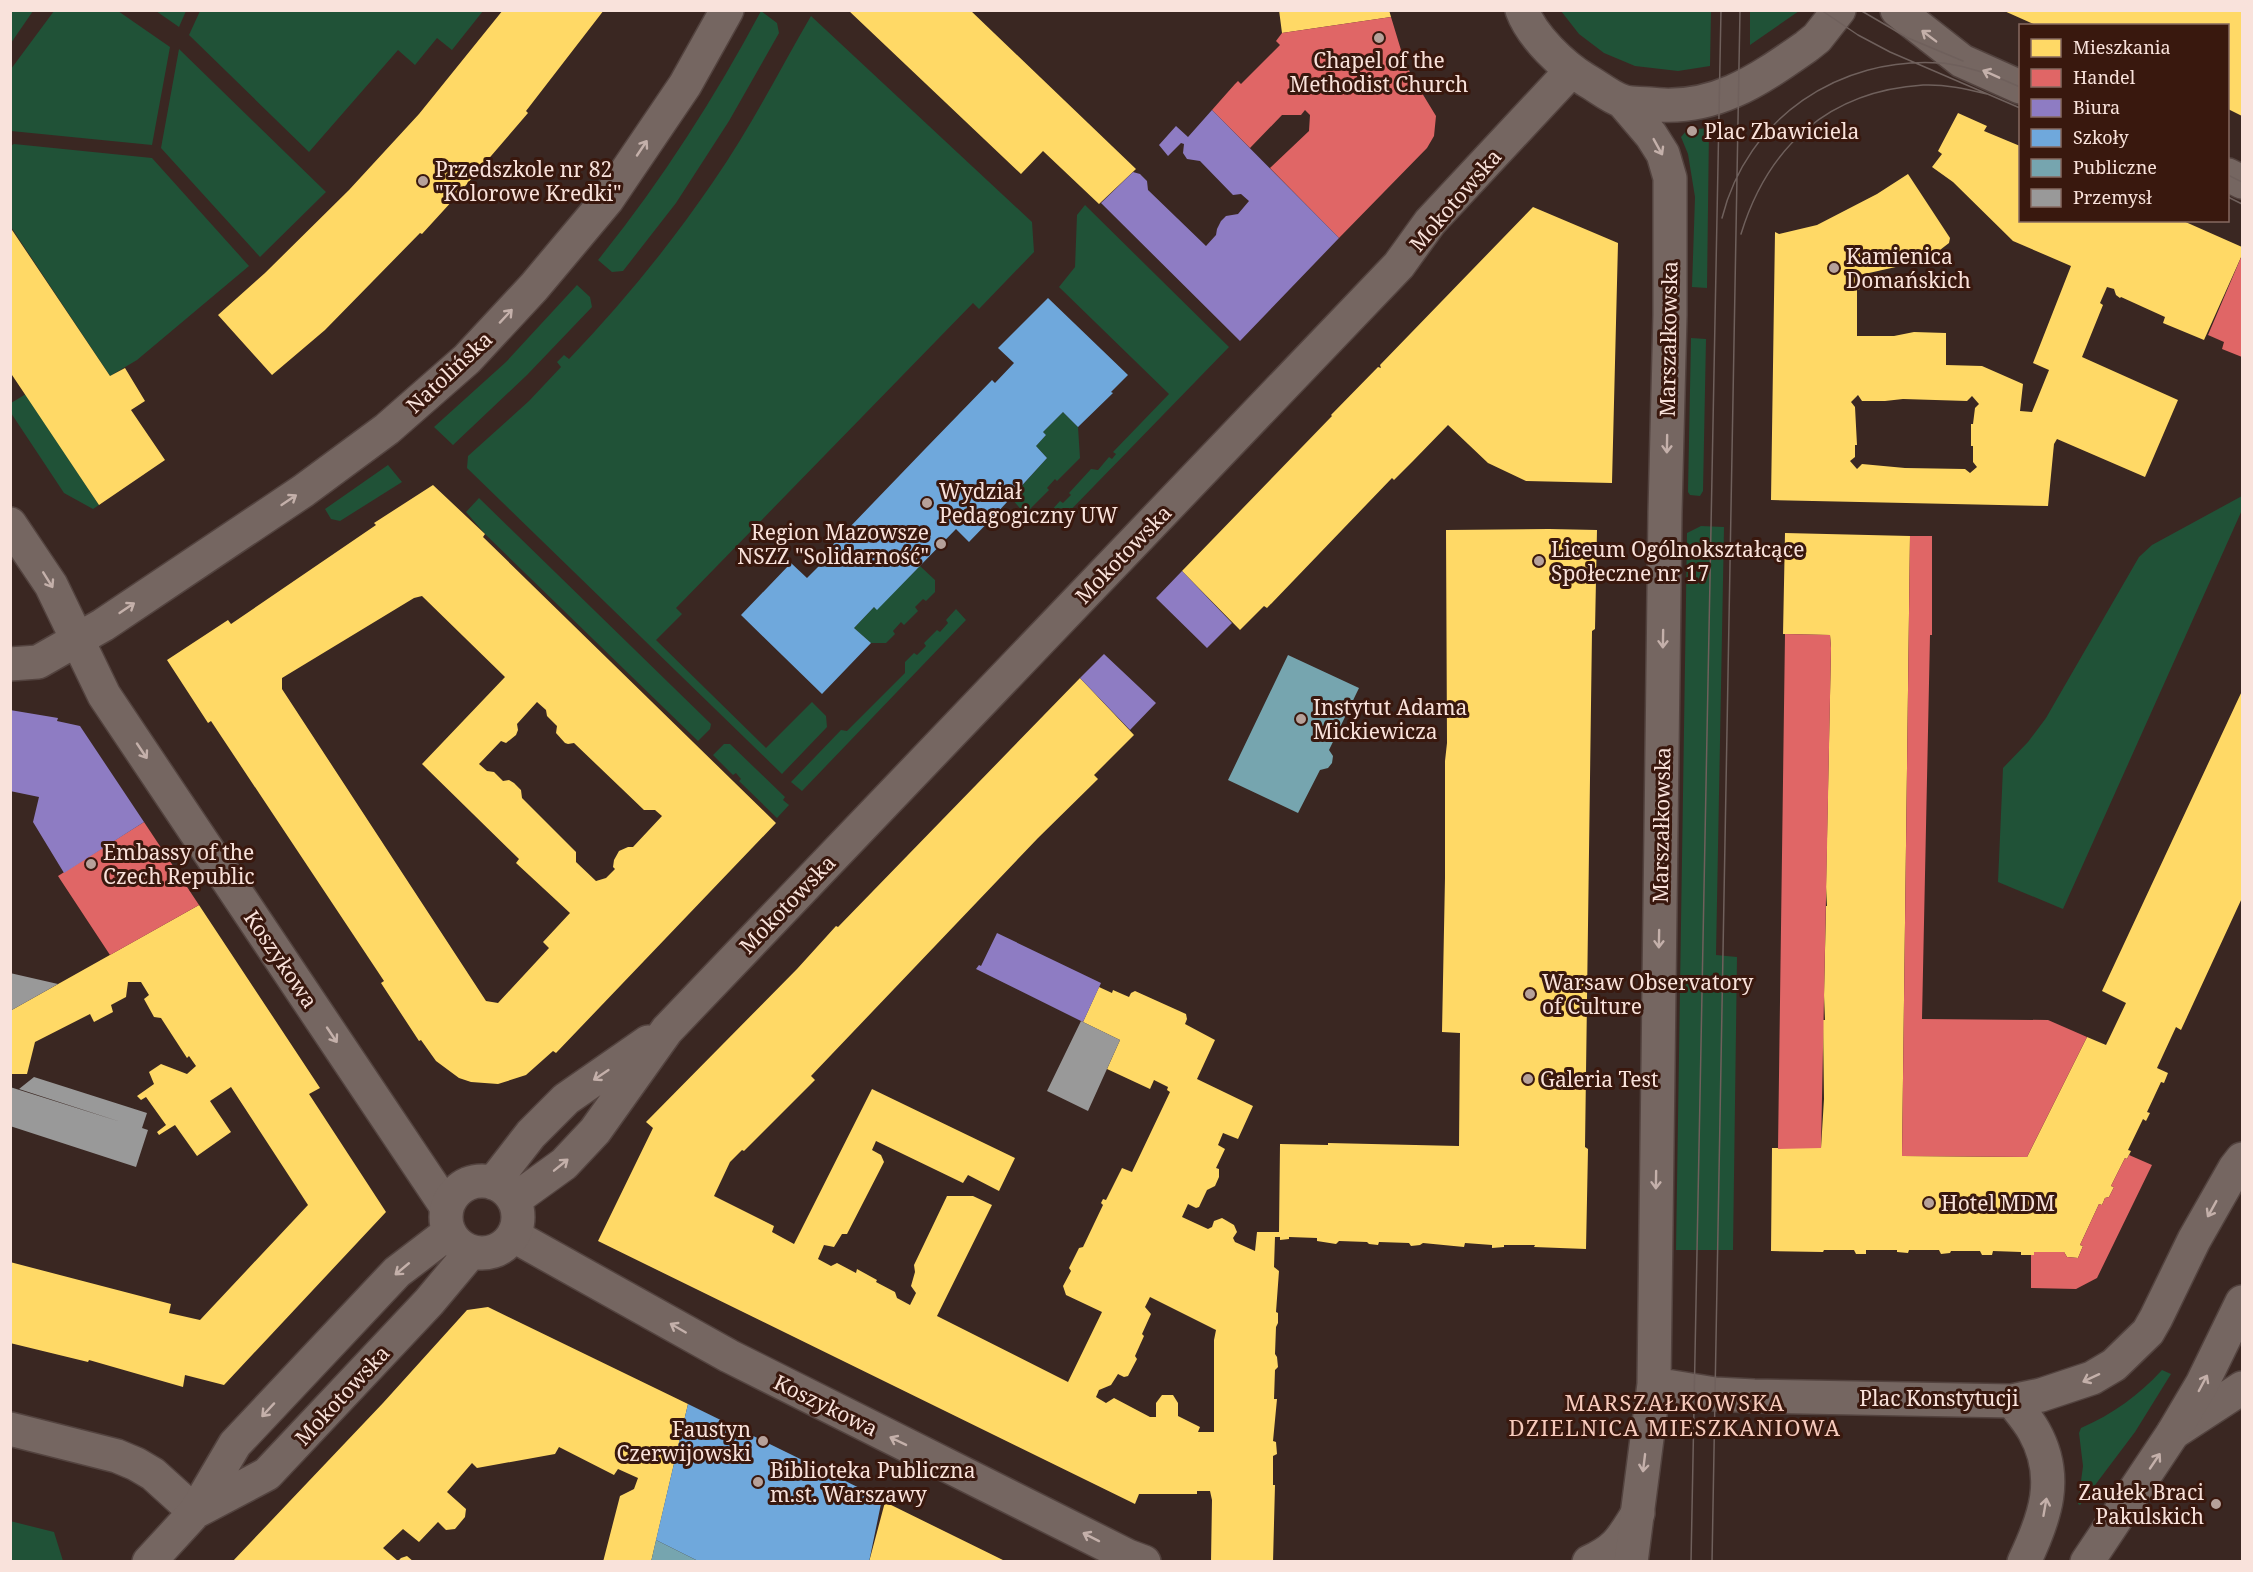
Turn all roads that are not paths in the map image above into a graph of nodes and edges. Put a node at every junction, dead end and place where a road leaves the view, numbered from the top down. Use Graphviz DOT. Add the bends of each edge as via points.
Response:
graph roads {
  1 [pos="727,10"];
  2 [pos="1522,10"];
  3 [pos="1839,10"];
  4 [pos="1897,10"];
  5 [pos="1571,71"];
  6 [pos="2019,87"];
  7 [pos="1622,101"];
  8 [pos="10,524"];
  9 [pos="77,639"];
  10 [pos="10,664"];
  11 [pos="666,1030"];
  12 [pos="2242,1159"];
  13 [pos="503,1191"];
  14 [pos="455,1230"];
  15 [pos="514,1236"];
  16 [pos="2242,1302"];
  17 [pos="316,1359"];
  18 [pos="1654,1384"];
  19 [pos="2242,1388"];
  20 [pos="348,1389"];
  21 [pos="2012,1401"];
  22 [pos="10,1429"];
  23 [pos="2173,1433"];
  24 [pos="195,1512"];
  25 [pos="1638,1513"];
  26 [pos="149,1562"];
  27 [pos="1144,1562"];
  28 [pos="1589,1562"];
  29 [pos="1631,1562"];
  30 [pos="2024,1562"];
  31 [pos="2087,1562"];
  9 -- 1 [label="street, Natolińska, one-way" via="312,484 387,429 466,359 534,287 607,200 685,85"];
  2 -- 5 [label="street" via="1550,51"];
  3 -- 7 [label="street" via="1807,46 1729,94 1690,105"];
  6 -- 4 [label="street, one-way" via="1962,61"];
  5 -- 7 [label="street"];
  5 -- 11 [label="street, Mokotowska" via="1430,222 1400,265"];
  7 -- 18 [label="street, Marszałkowska, one-way" via="1652,135 1670,178"];
  8 -- 9 [label="street, Koszykowa, one-way" via="51,585"];
  9 -- 10 [label="street, Natolińska" via="38,662"];
  9 -- 14 [label="street, Koszykowa, one-way" via="104,695"];
  11 -- 13 [label="street, Mokotowska, one-way" via="566,1099 531,1134"];
  13 -- 11 [label="street, Mokotowska, one-way" via="564,1164 595,1131"];
  12 -- 21 [label="street, Plac Konstytucji, one-way" via="2194,1240 2156,1318 2138,1343 2092,1378"];
  13 -- 14 [label="street" via="478,1181 463,1185 453,1194"];
  13 -- 15 [label="street" via="518,1211"];
  14 -- 15 [label="street" via="487,1254 502,1248"];
  14 -- 17 [label="street, Mokotowska, one-way" via="397,1272"];
  14 -- 20 [label="street, Mokotowska" via="429,1302"];
  27 -- 15 [label="street, Koszykowa, one-way" via="729,1356"];
  23 -- 16 [label="street, one-way"];
  17 -- 20 [label="street"];
  17 -- 24 [label="street, Mokotowska, one-way" via="235,1444"];
  18 -- 21 [label="street, Plac Konstytucji" via="1754,1396"];
  18 -- 25 [label="street, Marszałkowska, one-way"];
  19 -- 23 [label="street"];
  20 -- 24 [label="street, Mokotowska" via="267,1474"];
  30 -- 21 [label="street, one-way" via="2044,1517 2049,1484 2034,1431"];
  22 -- 24 [label="street" via="136,1464"];
  31 -- 23 [label="street, one-way"];
  24 -- 26 [label="street, Mokotowska"];
  25 -- 28 [label="street" via="1610,1552"];
  25 -- 29 [label="street, Marszałkowska"];
}
